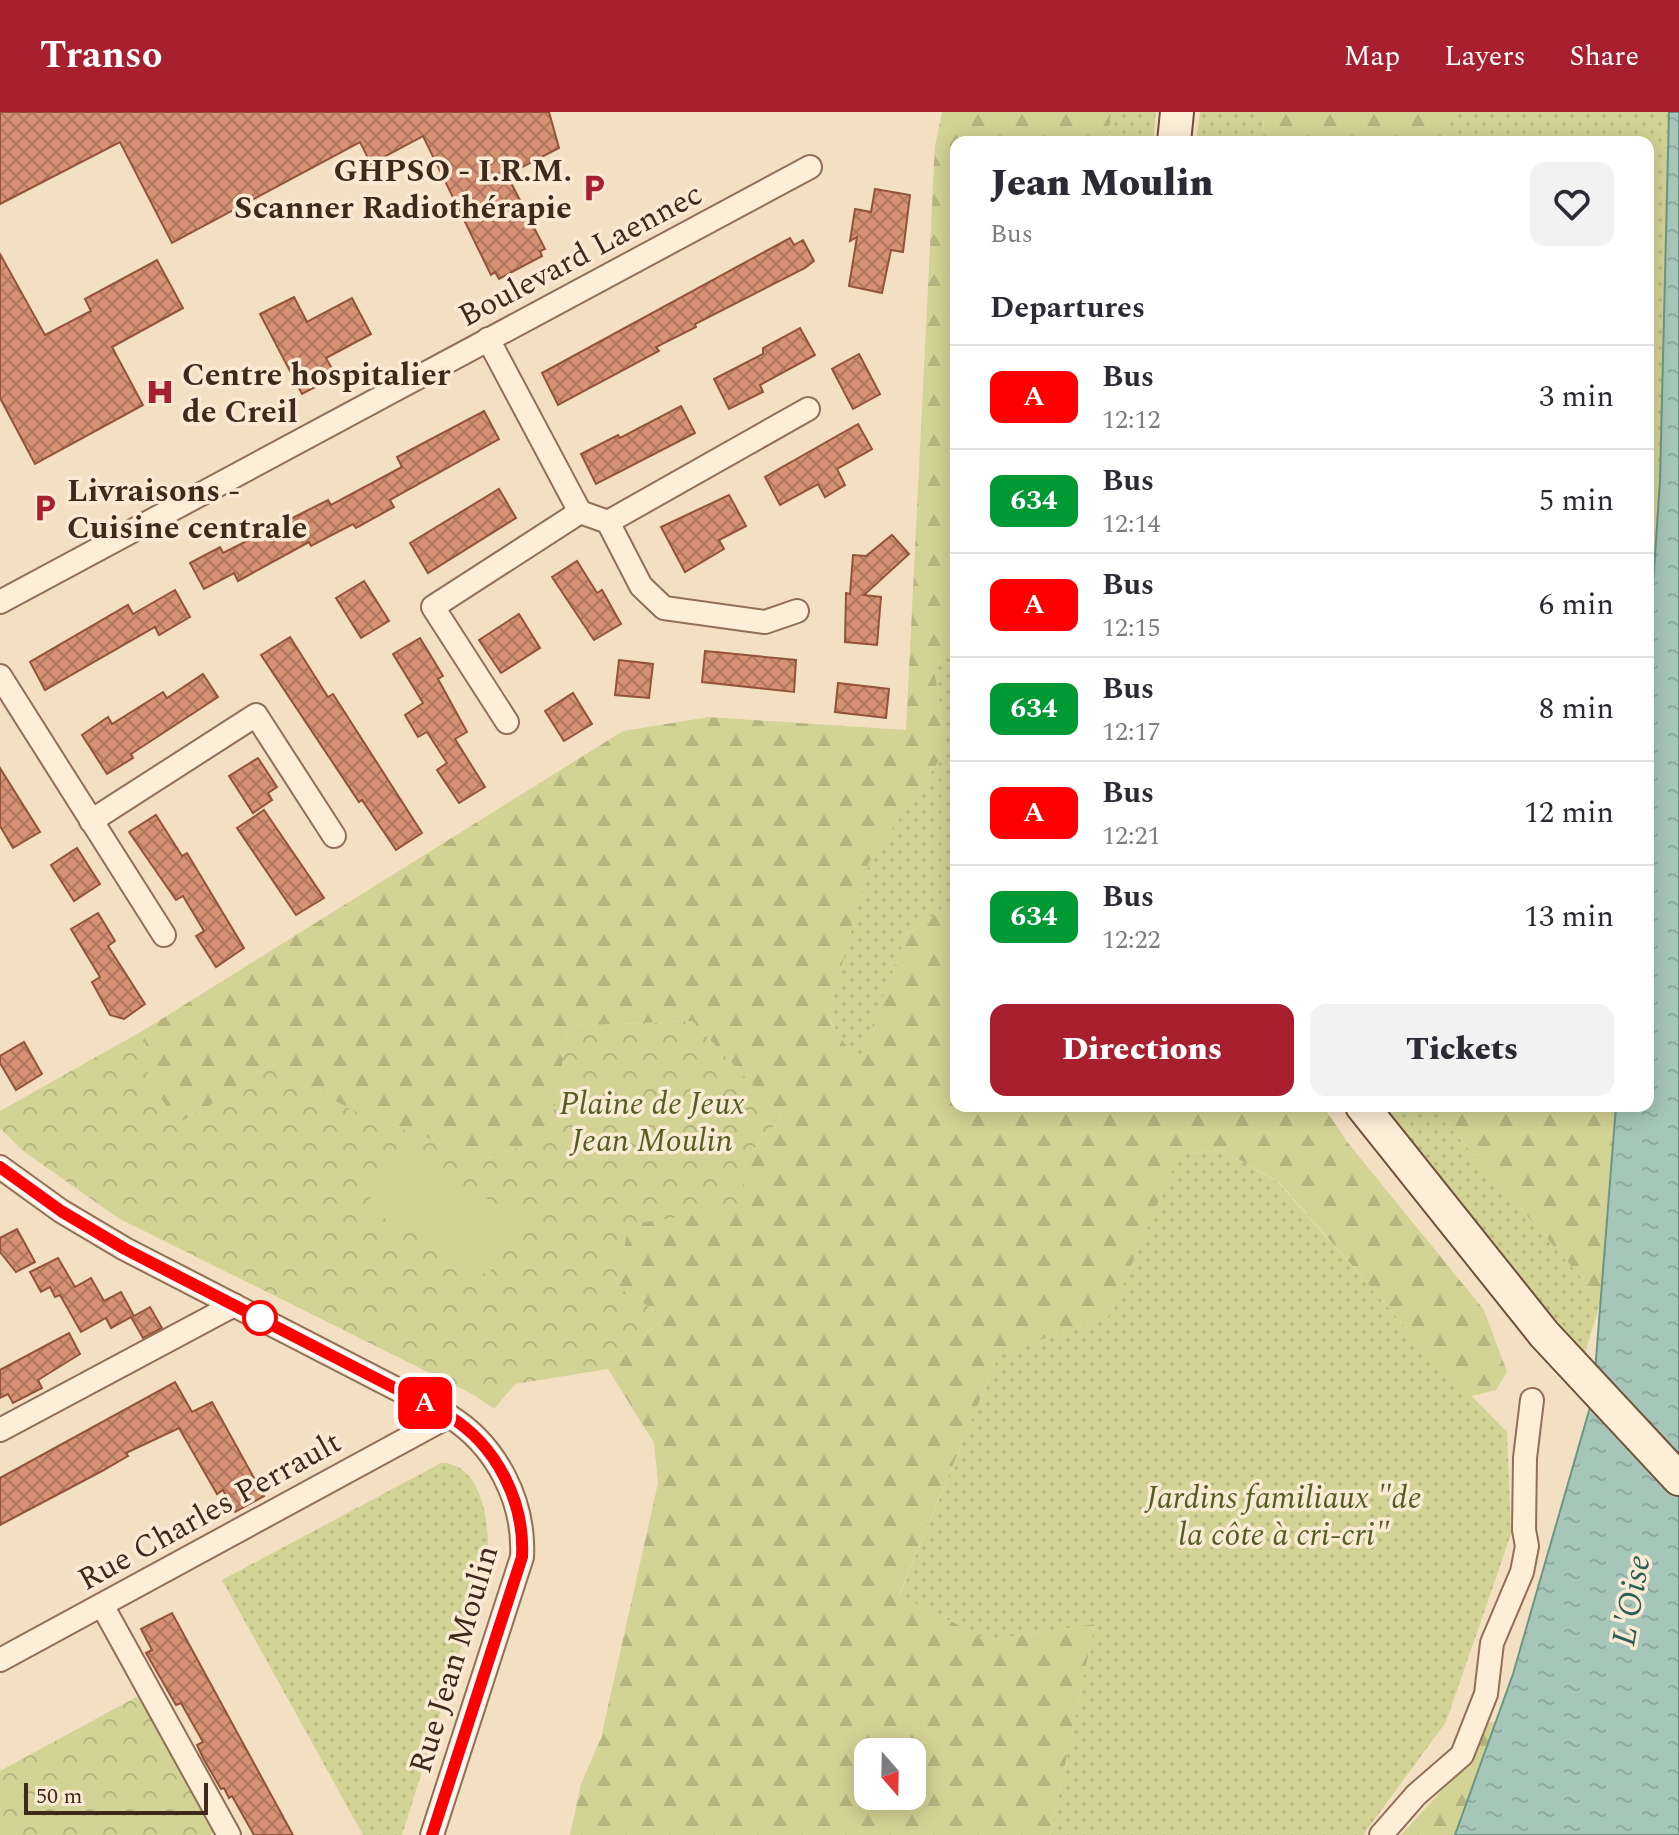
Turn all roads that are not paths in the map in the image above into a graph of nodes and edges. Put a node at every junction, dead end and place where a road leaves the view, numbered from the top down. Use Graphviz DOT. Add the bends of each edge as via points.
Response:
graph roads {
  1 [pos="1177,112"];
  2 [pos="1175,136"];
  3 [pos="810,167"];
  4 [pos="488,339"];
  5 [pos="808,409"];
  6 [pos="580,512"];
  7 [pos="608,522"];
  8 [pos="0,602"];
  9 [pos="797,611"];
  10 [pos="0,676"];
  11 [pos="507,722"];
  12 [pos="91,821"];
  13 [pos="334,836"];
  14 [pos="164,935"];
  15 [pos="1367,1112"];
  16 [pos="0,1167"];
  17 [pos="234,1305"];
  18 [pos="1532,1400"];
  19 [pos="449,1416"];
  20 [pos="0,1430"];
  21 [pos="1679,1479"];
  22 [pos="102,1605"];
  23 [pos="0,1660"];
  24 [pos="229,1835"];
  25 [pos="432,1835"];
  26 [pos="1381,1835"];
  1 -- 2 [label="main road"];
  3 -- 4 [label="street, Boulevard Laennec"];
  4 -- 6 [label="street"];
  4 -- 8 [label="street, Boulevard Laennec"];
  5 -- 7 [label="street"];
  6 -- 7 [label="street"];
  6 -- 11 [label="street" via="433,607"];
  7 -- 9 [label="street" via="641,586 664,608 765,622"];
  10 -- 12 [label="street"];
  12 -- 13 [label="street" via="256,715"];
  12 -- 14 [label="street"];
  15 -- 21 [label="main road" via="1563,1357"];
  16 -- 17 [label="street, Rue Jean Moulin" via="79,1222"];
  17 -- 19 [label="street, Rue Jean Moulin"];
  17 -- 20 [label="street"];
  18 -- 26 [label="street" via="1525,1458 1527,1546 1522,1572 1492,1643 1486,1694 1462,1755"];
  19 -- 22 [label="street, Rue Charles Perrault"];
  19 -- 25 [label="street, Rue Jean Moulin" via="470,1431 498,1465 523,1541 516,1584"];
  22 -- 23 [label="street, Rue Charles Perrault"];
  22 -- 24 [label="street"];
}
